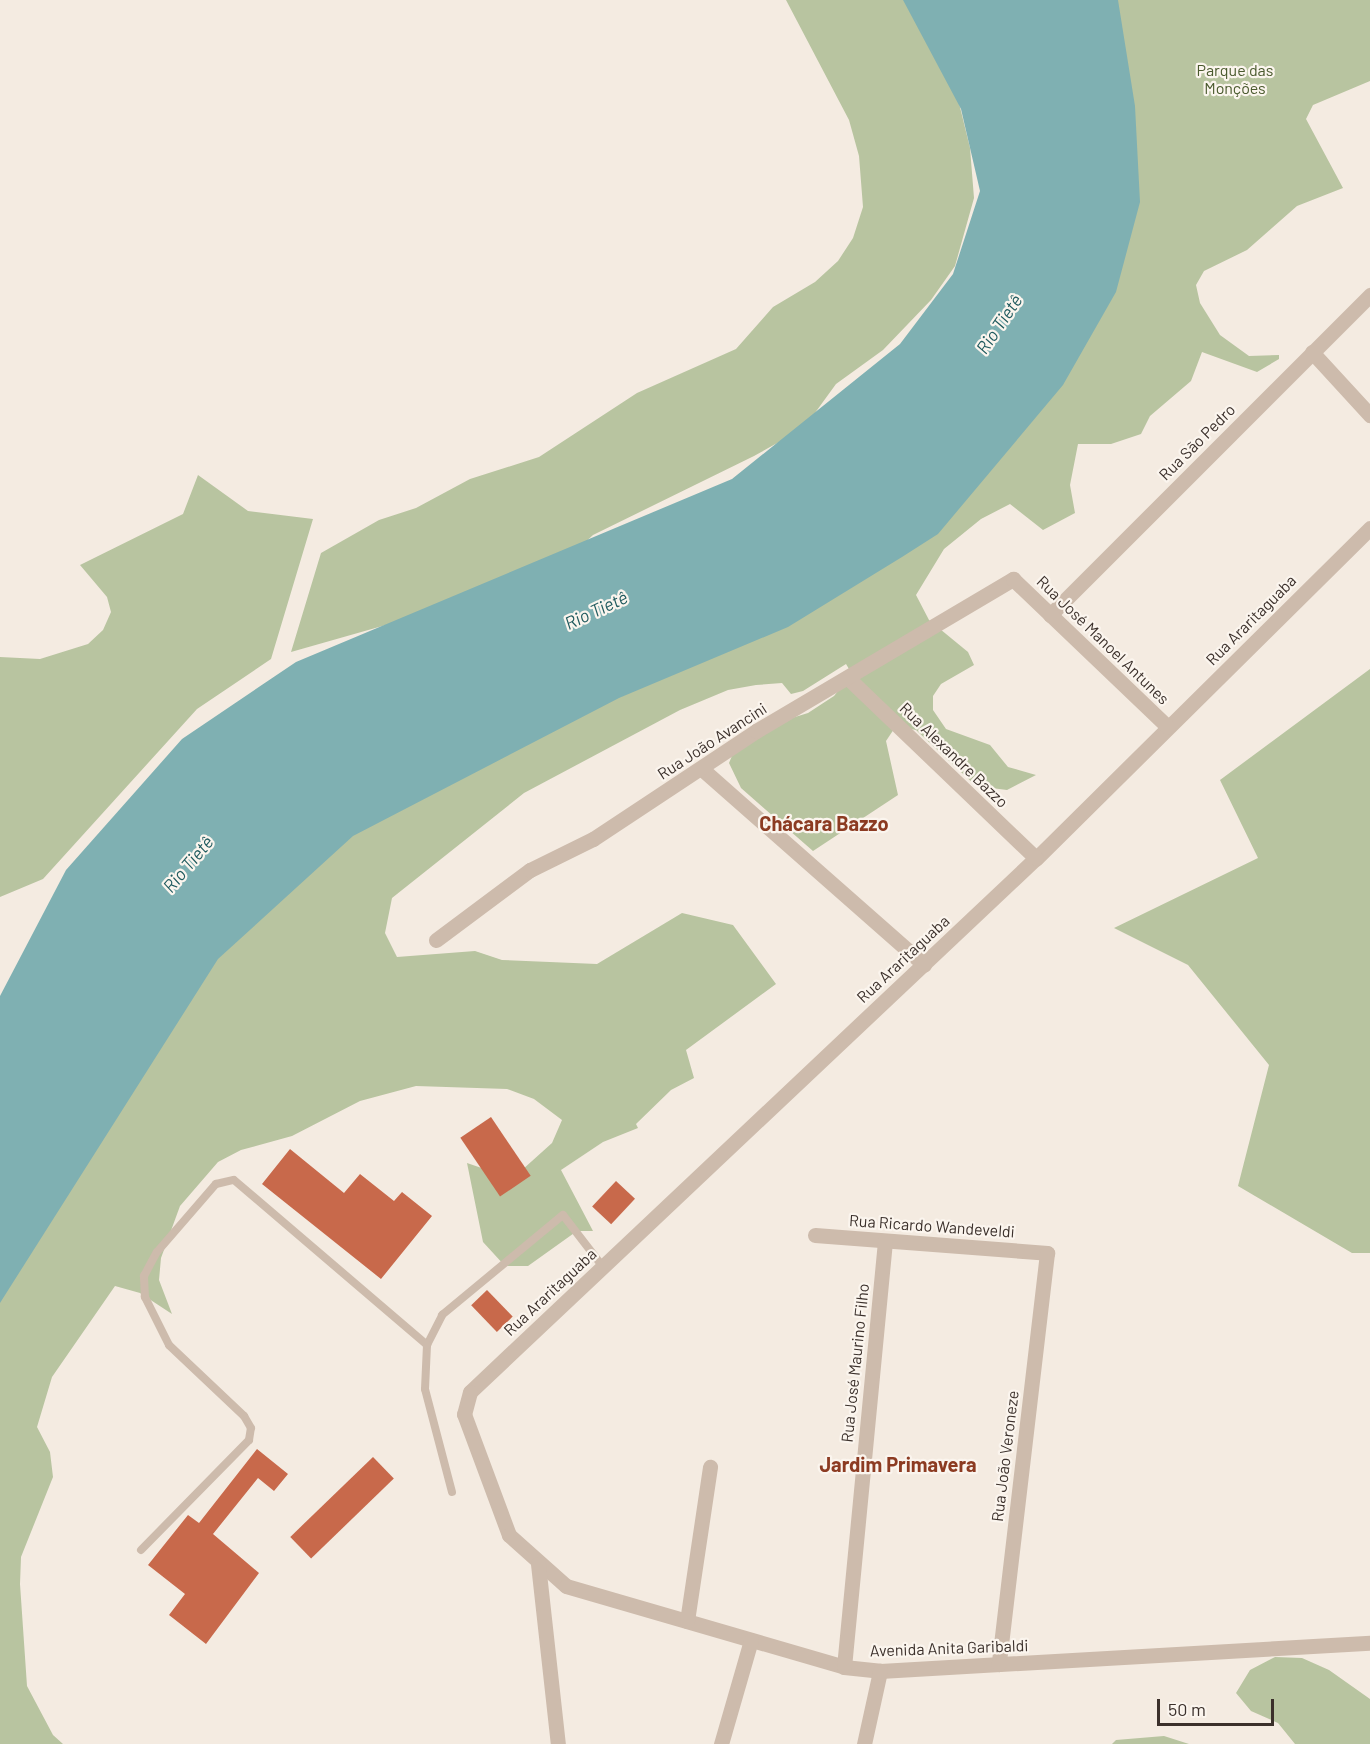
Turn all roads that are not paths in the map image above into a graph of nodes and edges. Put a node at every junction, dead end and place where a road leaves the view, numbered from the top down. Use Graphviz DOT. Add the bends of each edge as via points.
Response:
graph roads {
  1 [pos="1370,295"];
  2 [pos="1312,352"];
  3 [pos="1370,415"];
  4 [pos="1370,528"];
  5 [pos="1012,579"];
  6 [pos="1050,615"];
  7 [pos="848,678"];
  8 [pos="1168,727"];
  9 [pos="702,769"];
  10 [pos="1036,858"];
  11 [pos="436,940"];
  12 [pos="924,964"];
  13 [pos="815,1235"];
  14 [pos="885,1241"];
  15 [pos="1047,1253"];
  16 [pos="603,1267"];
  17 [pos="427,1345"];
  18 [pos="464,1414"];
  19 [pos="710,1467"];
  20 [pos="452,1492"];
  21 [pos="141,1551"];
  22 [pos="538,1564"];
  23 [pos="687,1621"];
  24 [pos="751,1640"];
  25 [pos="1370,1643"];
  26 [pos="999,1664"];
  27 [pos="844,1667"];
  28 [pos="880,1671"];
  29 [pos="558,1744"];
  30 [pos="721,1744"];
  31 [pos="864,1744"];
  1 -- 2 [label="street, Rua São Pedro"];
  2 -- 3 [label="street"];
  2 -- 6 [label="street, Rua São Pedro"];
  4 -- 8 [label="street, Rua Araritaguaba"];
  5 -- 6 [label="street, Rua José Manoel Antunes"];
  5 -- 7 [label="street, Rua João Avancini"];
  6 -- 8 [label="street, Rua José Manoel Antunes"];
  7 -- 9 [label="street, Rua João Avancini"];
  7 -- 10 [label="street, Rua Alexandre Bazzo"];
  8 -- 10 [label="street, Rua Araritaguaba"];
  9 -- 11 [label="street, Rua João Avancini" via="593,839 530,870"];
  9 -- 12 [label="street"];
  10 -- 12 [label="street, Rua Araritaguaba"];
  12 -- 16 [label="street, Rua Araritaguaba"];
  13 -- 14 [label="street, Rua Ricardo Wandeveldi"];
  14 -- 15 [label="street, Rua Ricardo Wandeveldi"];
  14 -- 27 [label="street, Rua José Maurino Filho"];
  15 -- 26 [label="street, Rua João Veroneze"];
  16 -- 17 [label="lane" via="571,1220 563,1215 552,1219 441,1315"];
  16 -- 18 [label="street, Rua Araritaguaba" via="470,1392"];
  17 -- 20 [label="lane" via="425,1389"];
  17 -- 21 [label="lane" via="234,1180 216,1184 157,1252 144,1276 145,1297 169,1345 244,1416 251,1428 249,1440"];
  18 -- 22 [label="street, Avenida Anita Garibaldi" via="509,1535"];
  19 -- 23 [label="street"];
  22 -- 23 [label="street, Avenida Anita Garibaldi" via="566,1586"];
  22 -- 29 [label="street"];
  23 -- 24 [label="street, Avenida Anita Garibaldi"];
  24 -- 27 [label="street, Avenida Anita Garibaldi"];
  24 -- 30 [label="street"];
  25 -- 26 [label="street, Avenida Anita Garibaldi"];
  26 -- 28 [label="street, Avenida Anita Garibaldi"];
  27 -- 28 [label="street, Avenida Anita Garibaldi"];
  28 -- 31 [label="street"];
}
